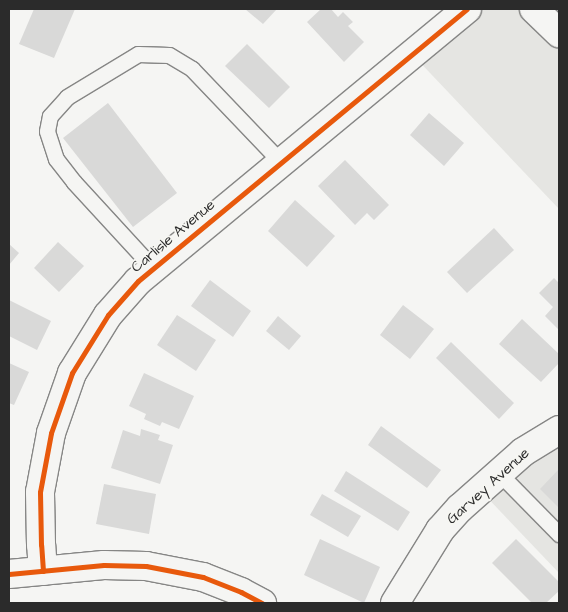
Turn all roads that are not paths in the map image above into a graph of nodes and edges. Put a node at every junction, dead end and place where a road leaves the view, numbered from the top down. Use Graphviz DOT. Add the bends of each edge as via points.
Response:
graph roads {
  1 [pos="467,9"];
  2 [pos="534,9"];
  3 [pos="559,33"];
  4 [pos="281,162"];
  5 [pos="153,268"];
  6 [pos="559,430"];
  7 [pos="498,474"];
  8 [pos="559,534"];
  9 [pos="44,571"];
  10 [pos="9,574"];
  11 [pos="262,603"];
  12 [pos="395,603"];
  1 -- 4 [label="street, Carlisle Avenue"];
  2 -- 3 [label="street"];
  4 -- 5 [label="street, Carlisle Avenue"];
  4 -- 5 [label="lane" via="192,69 168,55 138,54 66,97 50,116 47,131 56,159"];
  5 -- 9 [label="street, Carlisle Avenue" via="108,315 72,373 51,433 40,492 40,545"];
  6 -- 7 [label="street, Garvey Avenue" via="523,452"];
  7 -- 8 [label="lane"];
  7 -- 12 [label="street, Garvey Avenue" via="440,530"];
  9 -- 10 [label="street"];
  9 -- 11 [label="street" via="104,565 146,566 203,578"];
}
